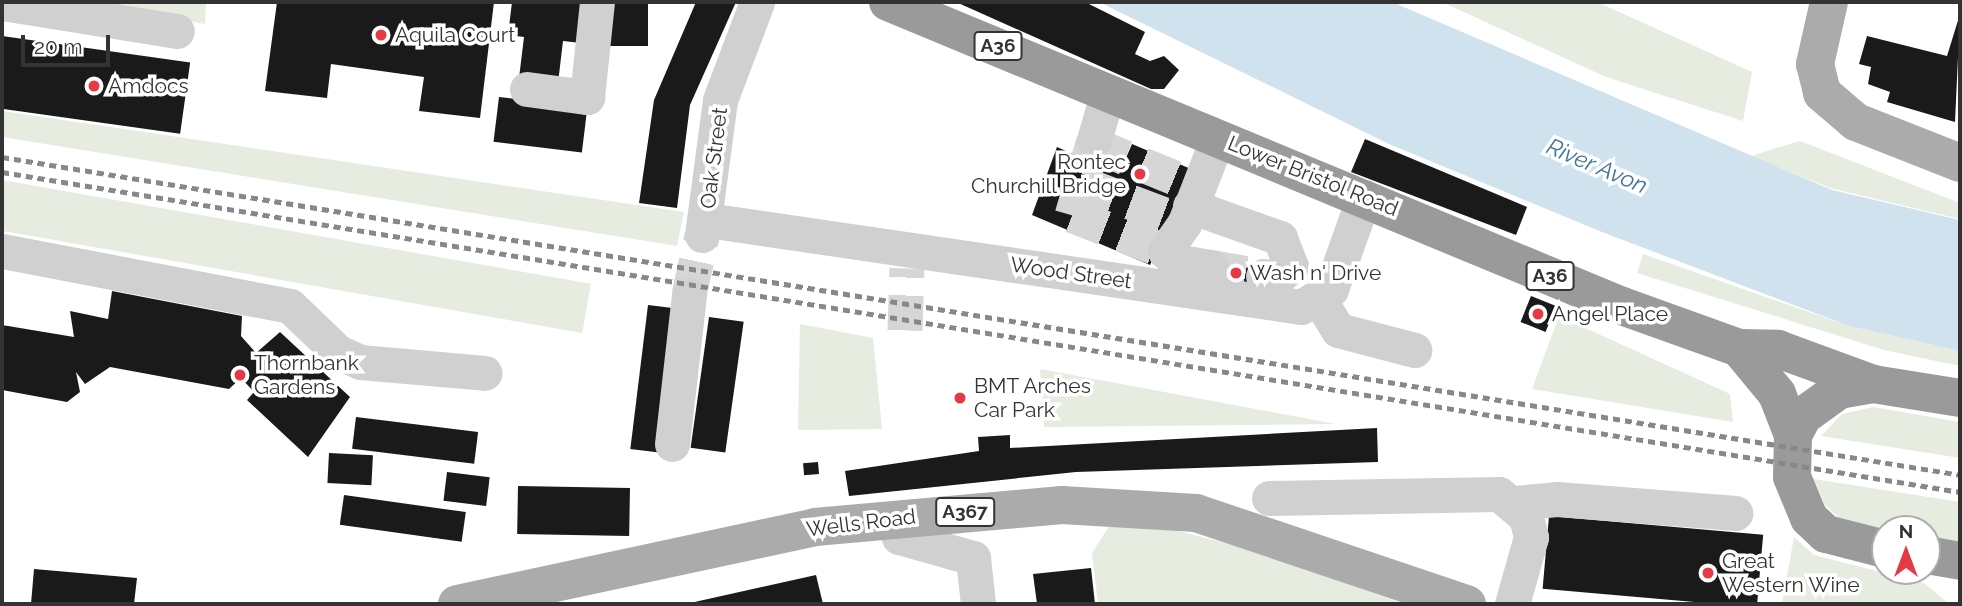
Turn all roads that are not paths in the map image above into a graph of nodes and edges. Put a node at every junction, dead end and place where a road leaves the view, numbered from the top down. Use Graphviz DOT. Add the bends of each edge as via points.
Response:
graph roads {
  1 [pos="597,2"];
  2 [pos="757,2"];
  3 [pos="888,2"];
  4 [pos="1829,2"];
  5 [pos="2,3"];
  6 [pos="177,31"];
  7 [pos="527,89"];
  8 [pos="1108,92"];
  9 [pos="1218,137"];
  10 [pos="1094,140"];
  11 [pos="1960,163"];
  12 [pos="1364,197"];
  13 [pos="1190,205"];
  14 [pos="705,228"];
  15 [pos="2,251"];
  16 [pos="1211,267"];
  17 [pos="1263,276"];
  18 [pos="690,295"];
  19 [pos="1320,301"];
  20 [pos="1739,348"];
  21 [pos="1414,350"];
  22 [pos="485,373"];
  23 [pos="1873,384"];
  24 [pos="1960,398"];
  25 [pos="1793,435"];
  26 [pos="672,444"];
  27 [pos="1269,498"];
  28 [pos="1515,503"];
  29 [pos="1735,513"];
  30 [pos="892,519"];
  31 [pos="1871,545"];
  32 [pos="457,604"];
  33 [pos="978,604"];
  34 [pos="1467,604"];
  35 [pos="1512,604"];
  1 -- 7 [label="street" via="587,97"];
  2 -- 14 [label="street, Oak Street" via="720,100"];
  3 -- 8 [label="highway, Lower Bristol Road / A36"];
  4 -- 11 [label="main road" via="1815,64 1817,81 1833,105 1856,122"];
  5 -- 6 [label="street"];
  8 -- 9 [label="highway, Lower Bristol Road / A36"];
  8 -- 10 [label="street"];
  9 -- 12 [label="highway, Lower Bristol Road / A36"];
  9 -- 13 [label="street"];
  12 -- 19 [label="street" via="1331,289"];
  12 -- 20 [label="highway, Lower Bristol Road / A36"];
  13 -- 16 [label="street" via="1166,251 1178,262"];
  13 -- 17 [label="street" via="1280,238 1291,266 1277,278"];
  14 -- 19 [label="street, Wood Street" via="908,259 1301,307"];
  15 -- 22 [label="street" via="290,306 338,352 360,362"];
  18 -- 26 [label="street"];
  19 -- 21 [label="street" via="1338,330"];
  20 -- 23 [label="highway, Lower Bristol Road / A36" via="1778,349"];
  20 -- 25 [label="highway, Lower Bristol Road / A36" via="1777,394"];
  23 -- 24 [label="highway, A36"];
  23 -- 25 [label="highway, A36" via="1839,390 1818,402"];
  25 -- 31 [label="highway, A36" via="1792,477 1809,518 1826,534"];
  27 -- 28 [label="street" via="1481,492"];
  28 -- 29 [label="street" via="1557,499"];
  28 -- 35 [label="street" via="1531,537"];
  30 -- 32 [label="main road, Wells Road / A367" via="802,530"];
  30 -- 33 [label="street" via="899,537 973,558"];
  30 -- 34 [label="main road, Wells Road / A367" via="1062,505 1196,513"];
}
